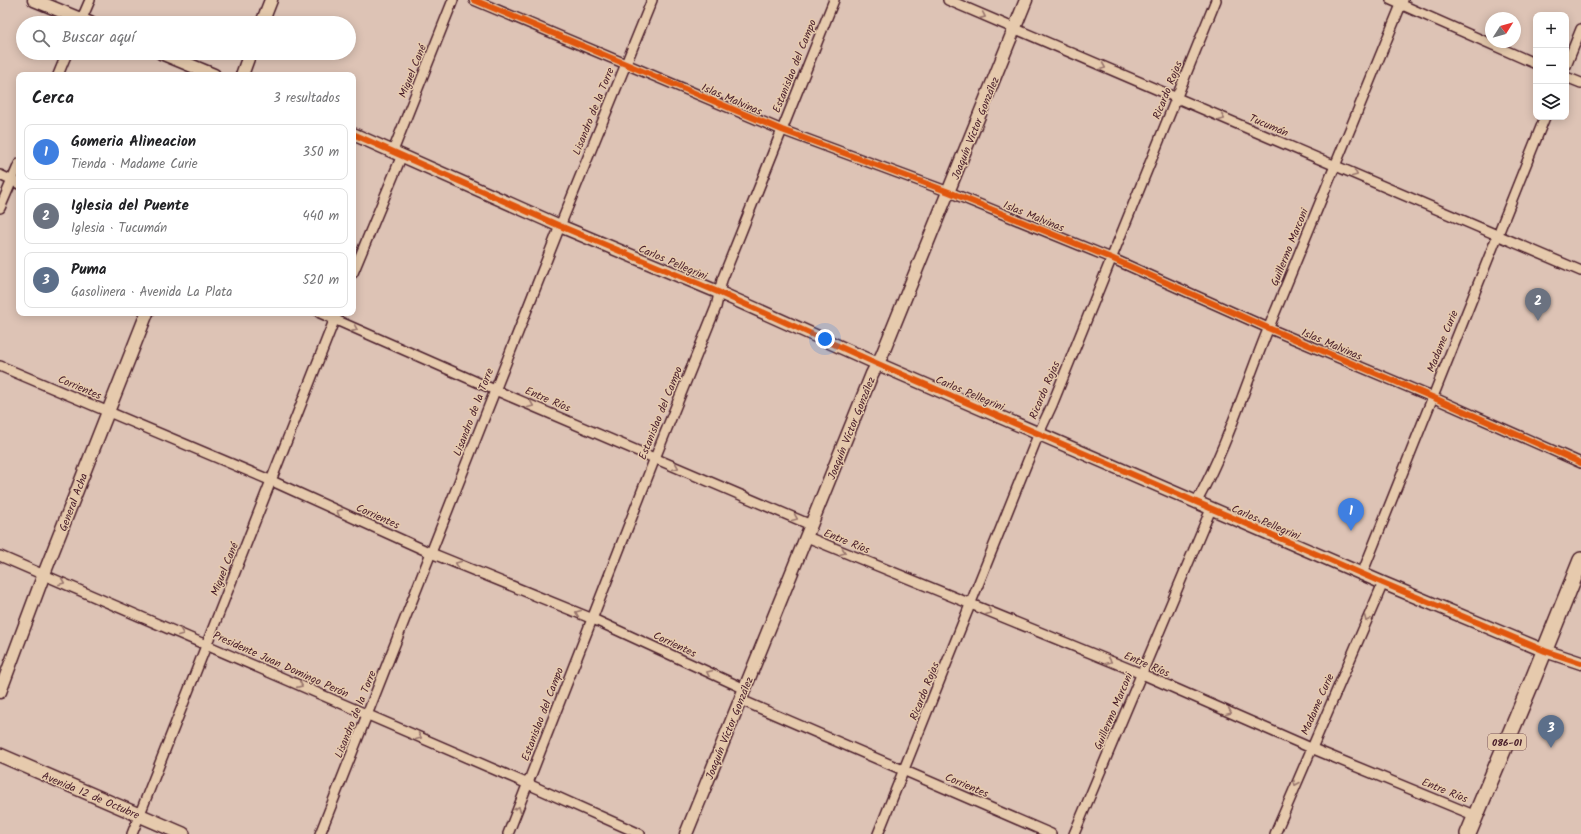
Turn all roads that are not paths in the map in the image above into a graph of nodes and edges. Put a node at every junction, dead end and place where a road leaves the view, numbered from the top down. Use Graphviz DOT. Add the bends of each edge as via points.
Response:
graph roads {
  1 [pos="34,0"];
  2 [pos="90,0"];
  3 [pos="271,0"];
  4 [pos="453,0"];
  5 [pos="474,0"];
  6 [pos="652,0"];
  7 [pos="834,0"];
  8 [pos="948,0"];
  9 [pos="1026,0"];
  10 [pos="1216,0"];
  11 [pos="1391,0"];
  12 [pos="1402,2"];
  13 [pos="70,16"];
  14 [pos="86,16"];
  15 [pos="265,16"];
  16 [pos="1014,29"];
  17 [pos="1581,29"];
  18 [pos="1569,59"];
  19 [pos="64,60"];
  20 [pos="178,60"];
  21 [pos="247,60"];
  22 [pos="1533,63"];
  23 [pos="625,64"];
  24 [pos="59,72"];
  25 [pos="207,72"];
  26 [pos="243,72"];
  27 [pos="1569,78"];
  28 [pos="1581,83"];
  29 [pos="1176,98"];
  30 [pos="1544,120"];
  31 [pos="782,130"];
  32 [pos="356,135"];
  33 [pos="398,153"];
  34 [pos="1336,166"];
  35 [pos="0,175"];
  36 [pos="16,182"];
  37 [pos="949,192"];
  38 [pos="0,208"];
  39 [pos="560,226"];
  40 [pos="1497,235"];
  41 [pos="1111,258"];
  42 [pos="356,266"];
  43 [pos="1581,271"];
  44 [pos="718,292"];
  45 [pos="146,316"];
  46 [pos="335,316"];
  47 [pos="1268,328"];
  48 [pos="878,364"];
  49 [pos="0,366"];
  50 [pos="495,390"];
  51 [pos="1432,398"];
  52 [pos="108,412"];
  53 [pos="1039,433"];
  54 [pos="655,458"];
  55 [pos="1581,463"];
  56 [pos="272,481"];
  57 [pos="1196,503"];
  58 [pos="1211,509"];
  59 [pos="811,525"];
  60 [pos="807,537"];
  61 [pos="431,553"];
  62 [pos="0,556"];
  63 [pos="1581,560"];
  64 [pos="44,574"];
  65 [pos="1362,574"];
  66 [pos="1383,584"];
  67 [pos="971,604"];
  68 [pos="592,619"];
  69 [pos="207,644"];
  70 [pos="1545,651"];
  71 [pos="1581,663"];
  72 [pos="1142,674"];
  73 [pos="745,689"];
  74 [pos="0,692"];
  75 [pos="741,700"];
  76 [pos="367,715"];
  77 [pos="1311,748"];
  78 [pos="0,755"];
  79 [pos="904,771"];
  80 [pos="528,784"];
  81 [pos="140,815"];
  82 [pos="1476,816"];
  83 [pos="132,834"];
  84 [pos="183,834"];
  85 [pos="320,834"];
  86 [pos="508,834"];
  87 [pos="640,834"];
  88 [pos="686,834"];
  89 [pos="878,834"];
  90 [pos="1051,834"];
  91 [pos="1074,834"];
  92 [pos="1275,834"];
  93 [pos="1468,834"];
  1 -- 13 [label="street"];
  2 -- 14 [label="street"];
  3 -- 15 [label="street"];
  4 -- 33 [label="street, Miguel Cané"];
  5 -- 23 [label="street, Islas Malvinas"];
  6 -- 23 [label="street, Lisandro de la Torre"];
  7 -- 31 [label="street, Estanislao del Campo"];
  8 -- 16 [label="street, Tucumán, one-way"];
  9 -- 16 [label="street, Joaquín Víctor González"];
  10 -- 29 [label="street, Ricardo Rojas"];
  11 -- 12 [label="street"];
  12 -- 22 [label="street"];
  12 -- 34 [label="street, Guillermo Marconi"];
  16 -- 29 [label="street, Tucumán, one-way"];
  16 -- 37 [label="street, Joaquín Víctor González"];
  17 -- 18 [label="street"];
  19 -- 24 [label="street"];
  20 -- 25 [label="street"];
  21 -- 26 [label="street"];
  23 -- 31 [label="street, Islas Malvinas"];
  23 -- 39 [label="street, Lisandro de la Torre"];
  27 -- 28 [label="street"];
  29 -- 34 [label="street, Tucumán, one-way"];
  29 -- 41 [label="street, Ricardo Rojas"];
  30 -- 40 [label="street, Madame Curie"];
  31 -- 37 [label="street, Islas Malvinas"];
  31 -- 44 [label="street, Estanislao del Campo"];
  32 -- 33 [label="street, Carlos Pellegrini"];
  33 -- 39 [label="street, Carlos Pellegrini"];
  33 -- 42 [label="street, Miguel Cané"];
  34 -- 40 [label="street, Tucumán, one-way"];
  34 -- 47 [label="street, Guillermo Marconi"];
  35 -- 36 [label="street"];
  36 -- 38 [label="street"];
  37 -- 41 [label="street, Islas Malvinas"];
  37 -- 48 [label="street, Joaquín Víctor González"];
  39 -- 44 [label="street, Carlos Pellegrini"];
  39 -- 50 [label="street, Lisandro de la Torre"];
  40 -- 43 [label="street, Tucumán"];
  40 -- 51 [label="street, Madame Curie"];
  41 -- 47 [label="street, Islas Malvinas"];
  41 -- 53 [label="street, Ricardo Rojas"];
  44 -- 48 [label="street, Carlos Pellegrini"];
  44 -- 54 [label="street, Estanislao del Campo" via="716,307"];
  45 -- 52 [label="street, General Acha"];
  46 -- 50 [label="street, Entre Ríos, one-way"];
  46 -- 56 [label="street, Miguel Cané"];
  47 -- 51 [label="street, Islas Malvinas"];
  47 -- 57 [label="street, Guillermo Marconi" via="1222,450"];
  48 -- 53 [label="street, Carlos Pellegrini"];
  48 -- 59 [label="street, Joaquín Víctor González"];
  49 -- 52 [label="street, Corrientes"];
  50 -- 54 [label="street, Entre Ríos, one-way"];
  50 -- 61 [label="street, Lisandro de la Torre"];
  51 -- 55 [label="street, Islas Malvinas"];
  51 -- 65 [label="street, Madame Curie"];
  52 -- 56 [label="street, Corrientes"];
  52 -- 64 [label="street, General Acha"];
  53 -- 57 [label="street, Carlos Pellegrini"];
  53 -- 67 [label="street, Ricardo Rojas"];
  54 -- 59 [label="street, Entre Ríos, one-way"];
  54 -- 68 [label="street, Estanislao del Campo"];
  61 -- 56 [label="street, Corrientes, one-way"];
  56 -- 69 [label="street, Miguel Cané"];
  57 -- 58 [label="street, Carlos Pellegrini"];
  58 -- 65 [label="street, Carlos Pellegrini"];
  58 -- 72 [label="street, Guillermo Marconi"];
  59 -- 60 [label="street, Joaquín Víctor González"];
  60 -- 67 [label="street, Entre Ríos, one-way"];
  60 -- 73 [label="street, Joaquín Víctor González"];
  68 -- 61 [label="street, Corrientes, one-way"];
  61 -- 76 [label="street, Lisandro de la Torre"];
  62 -- 64 [label="street, Presidente Juan Domingo Perón"];
  63 -- 70 [label="main road, 086-01"];
  64 -- 69 [label="street, Presidente Juan Domingo Perón, one-way"];
  64 -- 74 [label="street, General Acha"];
  65 -- 66 [label="street, Carlos Pellegrini"];
  66 -- 70 [label="street, Carlos Pellegrini"];
  66 -- 77 [label="street, Madame Curie, one-way"];
  67 -- 72 [label="street, Entre Ríos, one-way"];
  67 -- 79 [label="street, Ricardo Rojas"];
  73 -- 68 [label="street, Corrientes, one-way"];
  68 -- 80 [label="street, Estanislao del Campo"];
  69 -- 76 [label="street, Presidente Juan Domingo Perón, one-way"];
  69 -- 81 [label="street, Miguel Cané"];
  70 -- 71 [label="street, Carlos Pellegrini"];
  70 -- 82 [label="main road, 086-01"];
  72 -- 77 [label="street, Entre Ríos, one-way"];
  72 -- 91 [label="street, Guillermo Marconi"];
  73 -- 75 [label="street, Joaquín Víctor González"];
  75 -- 79 [label="street, Corrientes"];
  75 -- 88 [label="street, Joaquín Víctor González"];
  76 -- 80 [label="street, Presidente Juan Domingo Perón, one-way"];
  76 -- 85 [label="street, Lisandro de la Torre"];
  77 -- 82 [label="street, Entre Ríos"];
  77 -- 92 [label="street, Madame Curie, one-way"];
  78 -- 81 [label="main road, Avenida 12 de Octubre"];
  79 -- 89 [label="street, Ricardo Rojas"];
  79 -- 90 [label="street, Corrientes"];
  86 -- 80 [label="street, Estanislao del Campo, one-way"];
  80 -- 87 [label="street, Presidente Juan Domingo Perón"];
  81 -- 83 [label="street, Miguel Cané"];
  81 -- 84 [label="main road, Avenida 12 de Octubre"];
  82 -- 93 [label="main road, 086-01"];
}
